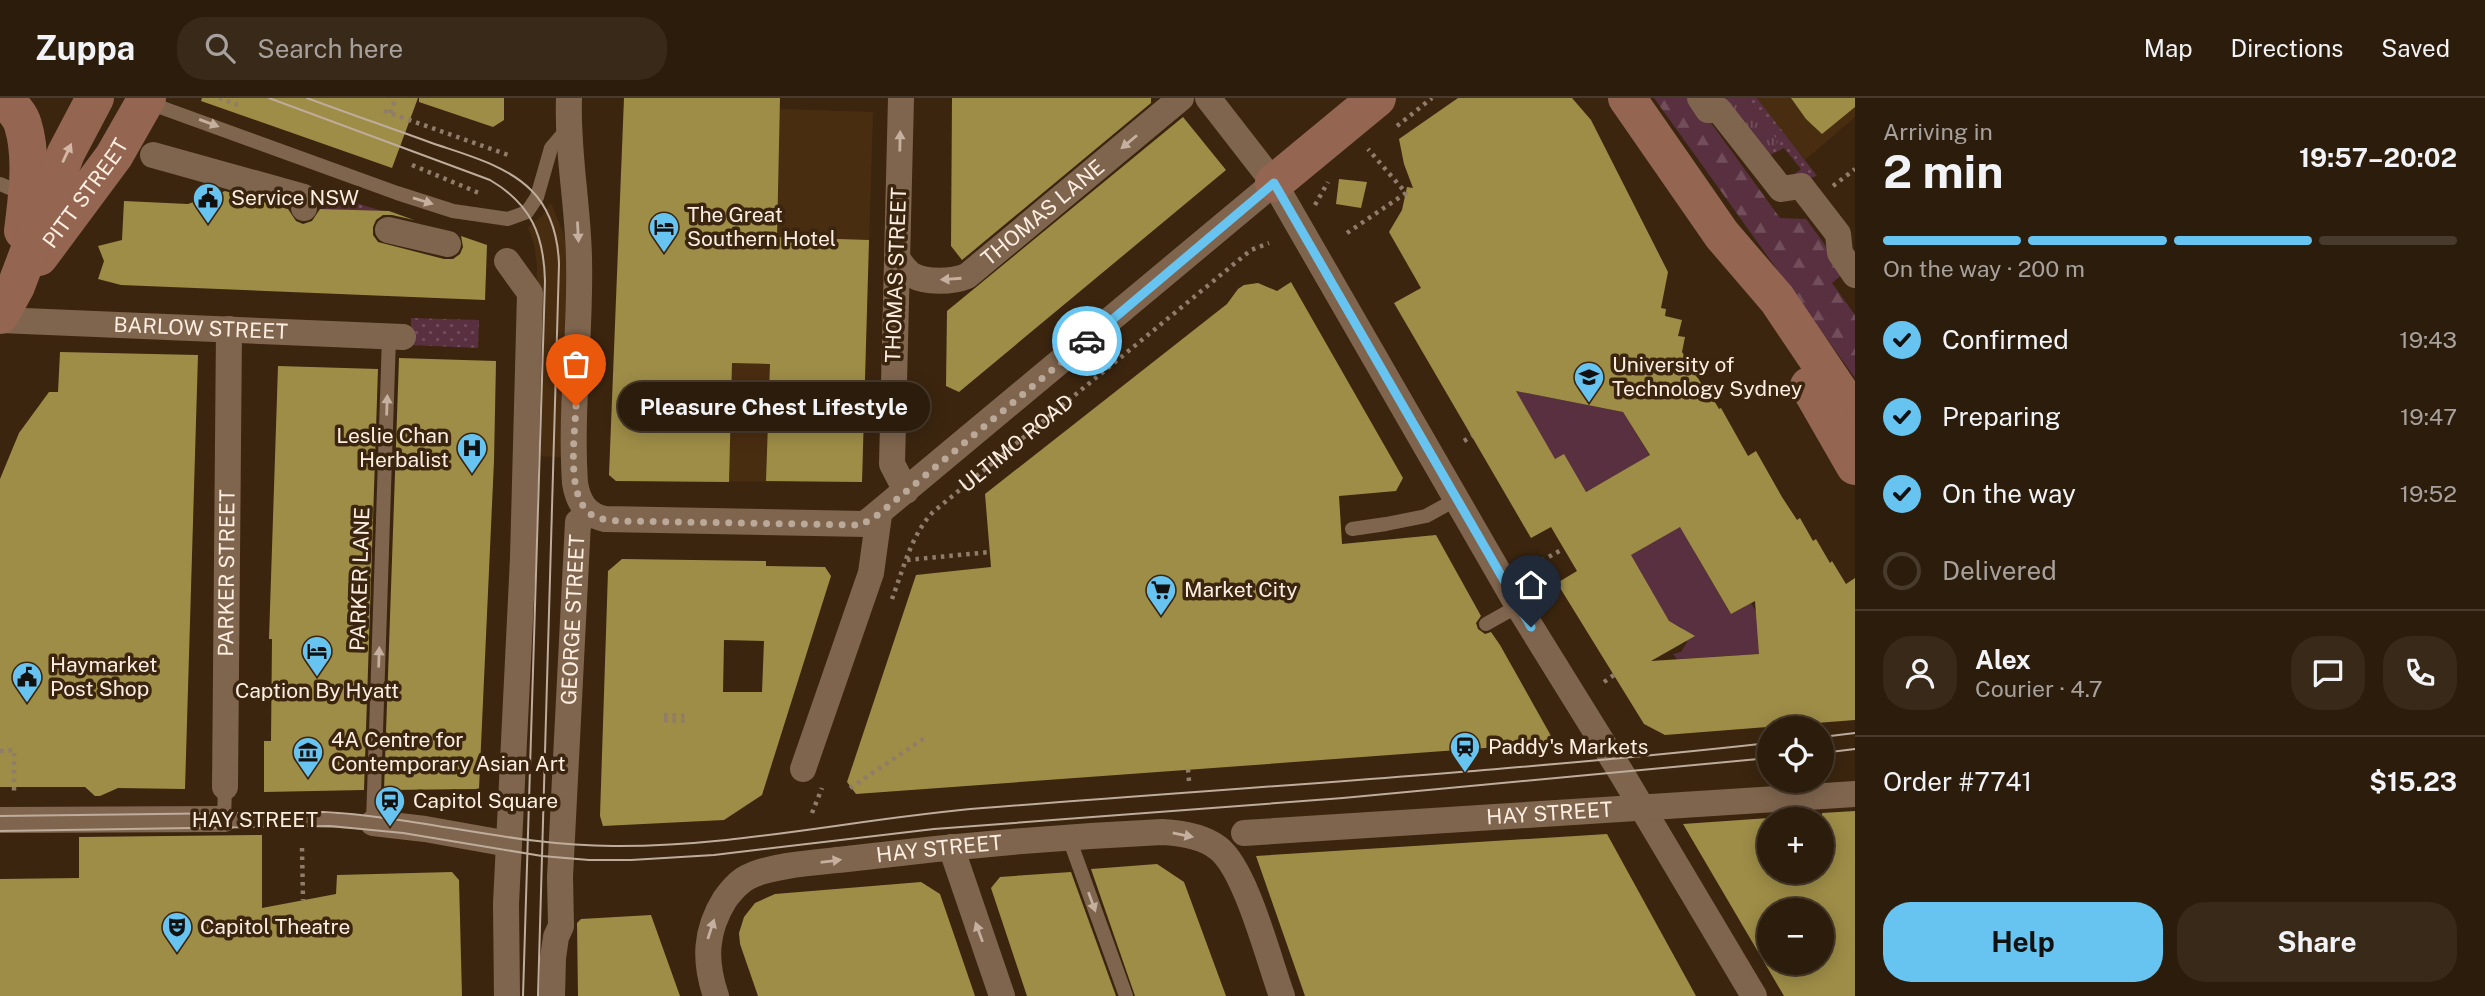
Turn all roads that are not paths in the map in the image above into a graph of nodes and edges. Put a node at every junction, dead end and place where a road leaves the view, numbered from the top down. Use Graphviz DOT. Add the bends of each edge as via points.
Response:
graph roads {
  1 [pos="3,98"];
  2 [pos="96,98"];
  3 [pos="105,98"];
  4 [pos="569,98"];
  5 [pos="901,98"];
  6 [pos="1181,98"];
  7 [pos="1208,98"];
  8 [pos="1628,98"];
  9 [pos="1700,98"];
  10 [pos="143,99"];
  11 [pos="1383,115"];
  12 [pos="568,128"];
  13 [pos="153,155"];
  14 [pos="1274,183"];
  15 [pos="37,199"];
  16 [pos="304,208"];
  17 [pos="388,230"];
  18 [pos="1722,235"];
  19 [pos="448,244"];
  20 [pos="897,258"];
  21 [pos="508,261"];
  22 [pos="1855,275"];
  23 [pos="5,307"];
  24 [pos="229,329"];
  25 [pos="396,337"];
  26 [pos="1855,415"];
  27 [pos="1855,466"];
  28 [pos="906,491"];
  29 [pos="1457,499"];
  30 [pos="590,513"];
  31 [pos="879,514"];
  32 [pos="1352,528"];
  33 [pos="1525,616"];
  34 [pos="1486,624"];
  35 [pos="803,769"];
  36 [pos="225,787"];
  37 [pos="1855,794"];
  38 [pos="1642,807"];
  39 [pos="7,810"];
  40 [pos="225,819"];
  41 [pos="373,823"];
  42 [pos="1244,834"];
  43 [pos="1069,838"];
  44 [pos="509,844"];
  45 [pos="951,846"];
  46 [pos="507,996"];
  47 [pos="552,996"];
  48 [pos="716,996"];
  49 [pos="1002,996"];
  50 [pos="1126,996"];
  51 [pos="1282,996"];
  52 [pos="1754,996"];
  1 -- 15 [label="street" via="23,123"];
  15 -- 2 [label="street, PITT STREET, one-way"];
  3 -- 10 [label="street"];
  4 -- 12 [label="street, GEORGE STREET"];
  20 -- 5 [label="street, THOMAS STREET, one-way"];
  6 -- 20 [label="street, THOMAS LANE, one-way" via="967,276 955,280 915,277"];
  7 -- 14 [label="street"];
  8 -- 18 [label="street"];
  9 -- 22 [label="street" via="1708,110 1719,110 1781,189 1801,186 1838,234 1840,253"];
  10 -- 12 [label="lane, one-way" via="397,193 453,211 508,219 527,212 537,197 551,148"];
  10 -- 15 [label="street, PITT STREET" via="114,156"];
  11 -- 14 [label="street, ULTIMO ROAD"];
  12 -- 30 [label="street, GEORGE STREET, one-way" via="579,259 575,477 578,497"];
  13 -- 16 [label="street" via="304,197"];
  14 -- 28 [label="street, ULTIMO ROAD"];
  14 -- 29 [label="street"];
  15 -- 23 [label="street, PITT STREET"];
  17 -- 19 [label="street"];
  18 -- 26 [label="street" via="1777,299"];
  18 -- 27 [label="street" via="1760,309"];
  20 -- 28 [label="street, THOMAS STREET" via="892,464"];
  21 -- 44 [label="street" via="530,293"];
  23 -- 24 [label="street, BARLOW STREET"];
  24 -- 25 [label="street, BARLOW STREET"];
  24 -- 36 [label="street, PARKER STREET"];
  41 -- 25 [label="lane, PARKER LANE, one-way"];
  28 -- 31 [label="street, ULTIMO ROAD"];
  29 -- 32 [label="lane" via="1426,516"];
  29 -- 33 [label="street"];
  30 -- 31 [label="street, ULTIMO ROAD" via="619,521 861,525"];
  30 -- 47 [label="street, GEORGE STREET" via="578,522 561,926 553,958"];
  31 -- 35 [label="street" via="871,573"];
  33 -- 34 [label="lane"];
  33 -- 38 [label="street"];
  36 -- 40 [label="lane, PARKER STREET"];
  37 -- 38 [label="street, HAY STREET"];
  38 -- 42 [label="street, HAY STREET"];
  38 -- 52 [label="street"];
  39 -- 40 [label="street, HAY STREET"];
  40 -- 41 [label="lane, HAY STREET"];
  41 -- 44 [label="street, HAY STREET"];
  43 -- 45 [label="street, HAY STREET"];
  43 -- 50 [label="lane, one-way"];
  43 -- 51 [label="street, HAY STREET, one-way" via="1177,833 1208,841 1226,855 1244,890"];
  44 -- 46 [label="street"];
  48 -- 45 [label="street, HAY STREET, one-way" via="708,941 725,900 748,876"];
  49 -- 45 [label="street, one-way"];
}
